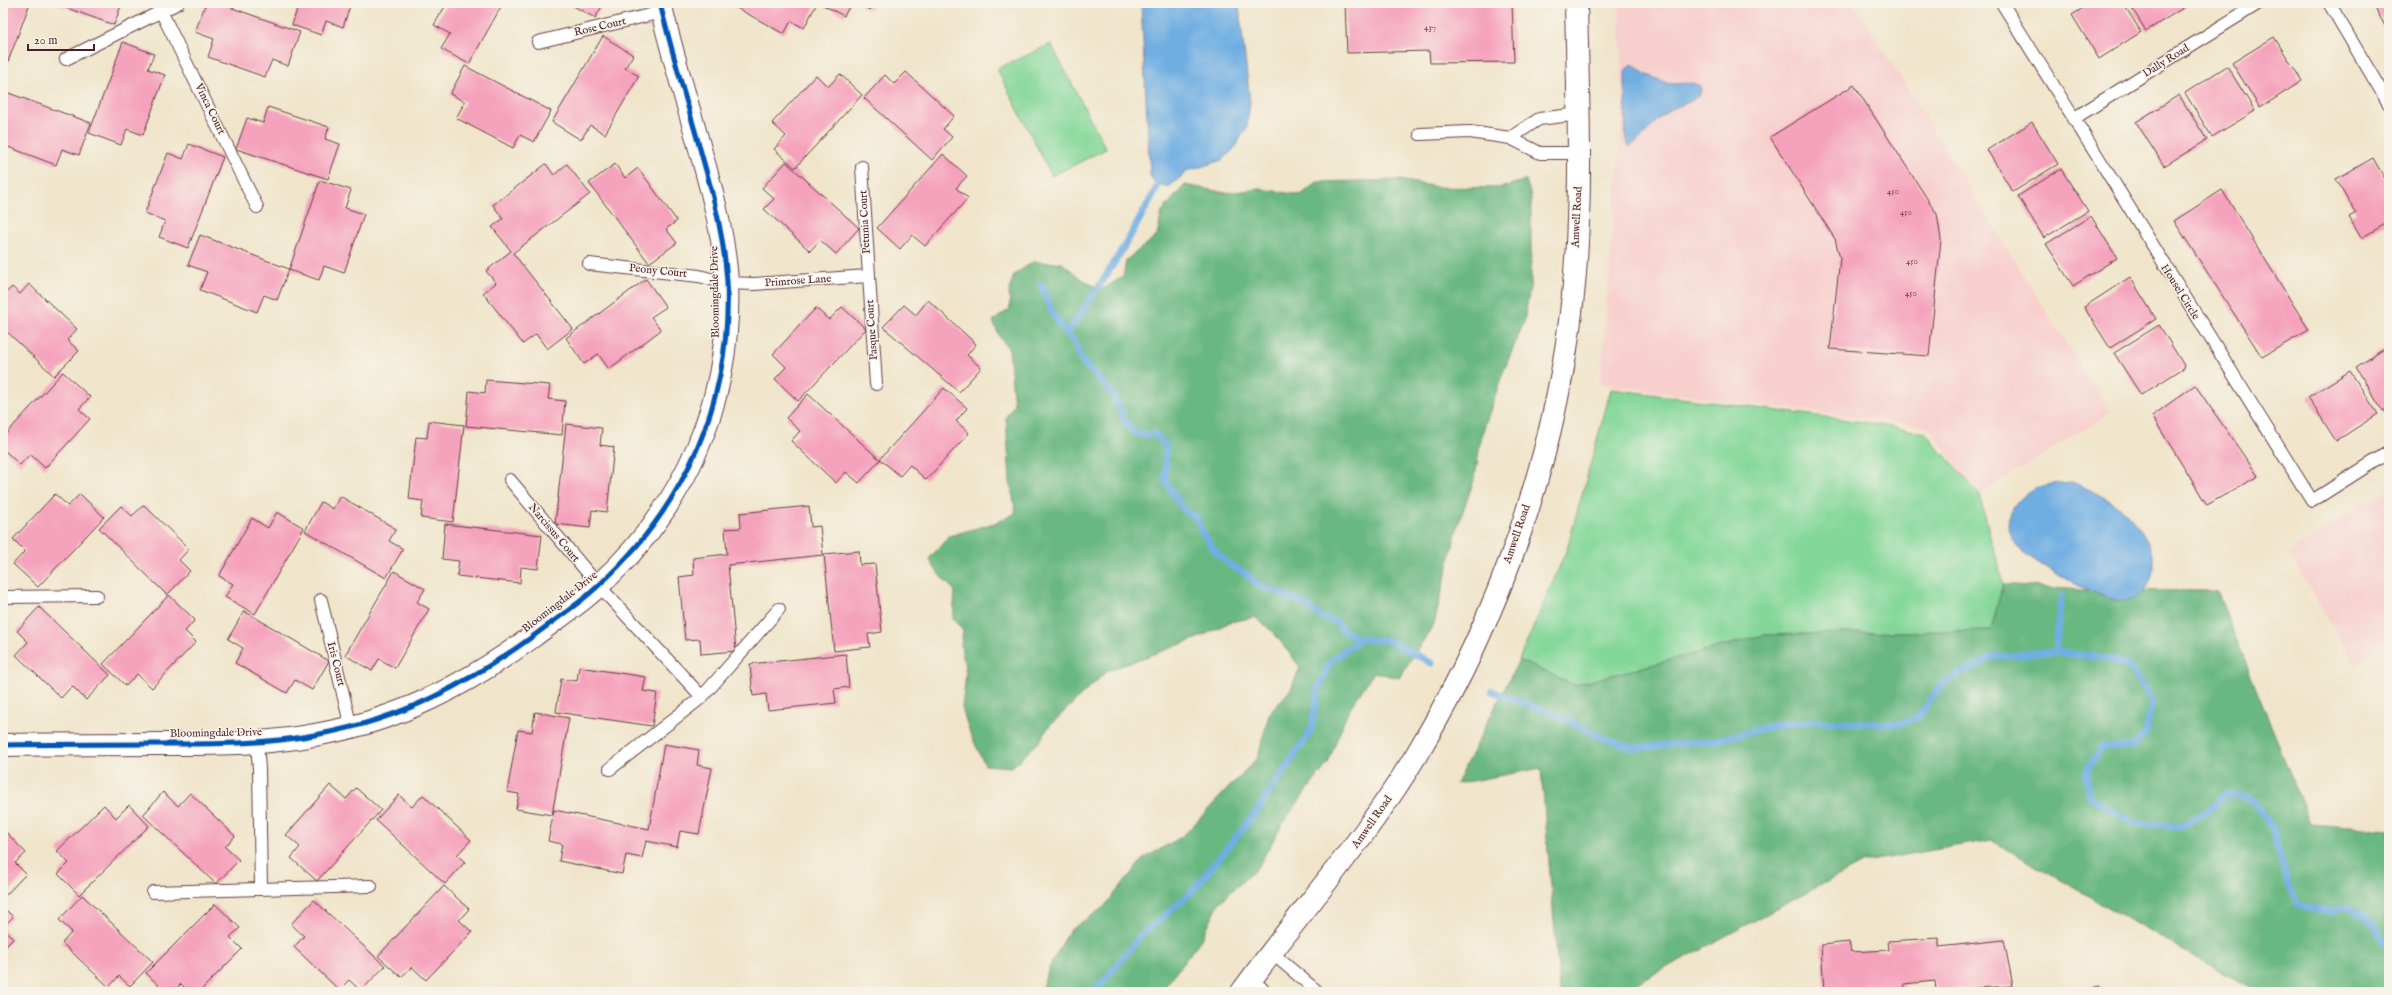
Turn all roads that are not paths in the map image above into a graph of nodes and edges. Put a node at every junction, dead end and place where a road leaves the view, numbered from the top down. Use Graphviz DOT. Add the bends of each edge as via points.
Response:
graph roads {
  1 [pos="178,3"];
  2 [pos="1576,3"];
  3 [pos="2002,3"];
  4 [pos="2259,3"];
  5 [pos="2329,3"];
  6 [pos="159,7"];
  7 [pos="661,8"];
  8 [pos="538,42"];
  9 [pos="66,59"];
  10 [pos="2389,104"];
  11 [pos="1579,114"];
  12 [pos="2073,119"];
  13 [pos="1420,134"];
  14 [pos="1510,138"];
  15 [pos="1580,153"];
  16 [pos="862,167"];
  17 [pos="257,207"];
  18 [pos="589,264"];
  19 [pos="868,276"];
  20 [pos="727,283"];
  21 [pos="876,384"];
  22 [pos="2389,452"];
  23 [pos="510,480"];
  24 [pos="598,586"];
  25 [pos="96,596"];
  26 [pos="3,597"];
  27 [pos="321,600"];
  28 [pos="779,609"];
  29 [pos="702,697"];
  30 [pos="351,728"];
  31 [pos="257,744"];
  32 [pos="3,745"];
  33 [pos="610,769"];
  34 [pos="371,886"];
  35 [pos="261,887"];
  36 [pos="153,892"];
  37 [pos="1272,954"];
  38 [pos="1254,988"];
  39 [pos="1318,992"];
  1 -- 6 [label="lane"];
  2 -- 11 [label="street, Amwell Road"];
  3 -- 12 [label="lane, Housel Circle"];
  4 -- 12 [label="lane, Dally Road"];
  5 -- 10 [label="lane"];
  6 -- 9 [label="lane"];
  6 -- 17 [label="lane, Vinca Court"];
  7 -- 8 [label="lane, Rose Court"];
  7 -- 20 [label="street, Bloomingdale Drive" via="723,233"];
  11 -- 14 [label="lane" via="1539,119"];
  11 -- 15 [label="street, Amwell Road"];
  12 -- 22 [label="lane, Housel Circle" via="2312,502"];
  13 -- 14 [label="lane" via="1470,132"];
  14 -- 15 [label="lane" via="1540,153"];
  15 -- 37 [label="street, Amwell Road" via="1577,239 1567,343 1550,429 1525,514 1505,570 1478,639 1418,753 1374,822"];
  16 -- 19 [label="lane, Petunia Court"];
  18 -- 20 [label="lane, Peony Court" via="699,276"];
  19 -- 20 [label="lane, Primrose Lane" via="754,284"];
  19 -- 21 [label="lane, Pasque Court"];
  20 -- 24 [label="street, Bloomingdale Drive" via="726,340 720,385 707,429 690,466 664,509 635,548"];
  23 -- 24 [label="lane, Narcissus Court"];
  24 -- 29 [label="lane, Narcissus Court"];
  24 -- 30 [label="street, Bloomingdale Drive" via="517,648 430,701"];
  25 -- 26 [label="lane"];
  27 -- 30 [label="lane, Iris Court"];
  28 -- 29 [label="lane"];
  29 -- 33 [label="lane"];
  30 -- 31 [label="street, Bloomingdale Drive"];
  31 -- 32 [label="street, Bloomingdale Drive"];
  31 -- 35 [label="lane"];
  34 -- 35 [label="lane"];
  35 -- 36 [label="lane"];
  37 -- 38 [label="street, Amwell Road"];
  37 -- 39 [label="lane"];
}
